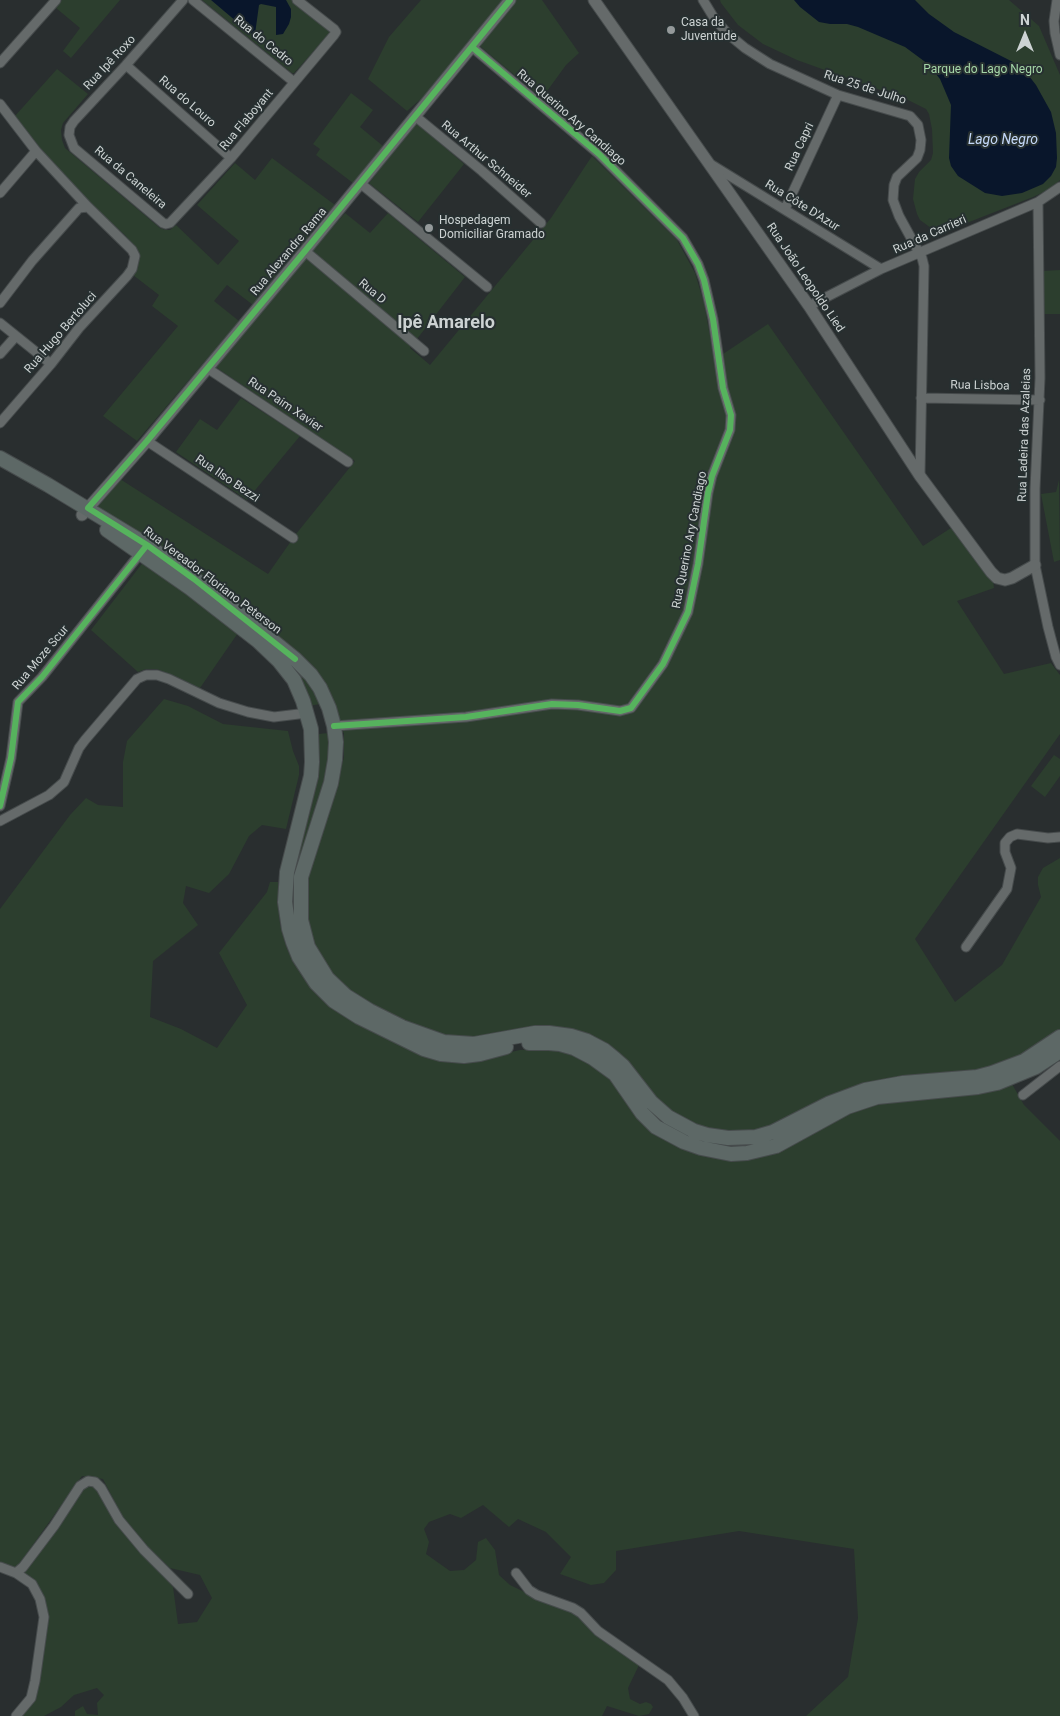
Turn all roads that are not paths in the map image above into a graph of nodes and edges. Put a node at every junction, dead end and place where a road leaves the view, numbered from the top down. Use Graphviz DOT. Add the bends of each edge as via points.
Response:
graph roads {
  1 [pos="56,0"];
  2 [pos="182,0"];
  3 [pos="193,0"];
  4 [pos="510,0"];
  5 [pos="594,0"];
  6 [pos="703,0"];
  7 [pos="1057,0"];
  8 [pos="303,2"];
  9 [pos="472,47"];
  10 [pos="1060,55"];
  11 [pos="0,63"];
  12 [pos="126,66"];
  13 [pos="294,82"];
  14 [pos="838,95"];
  15 [pos="0,104"];
  16 [pos="415,116"];
  17 [pos="74,148"];
  18 [pos="36,151"];
  19 [pos="232,158"];
  20 [pos="709,163"];
  21 [pos="360,183"];
  22 [pos="1060,187"];
  23 [pos="0,193"];
  24 [pos="1038,202"];
  25 [pos="84,208"];
  26 [pos="785,209"];
  27 [pos="170,223"];
  28 [pos="541,223"];
  29 [pos="305,251"];
  30 [pos="919,254"];
  31 [pos="882,269"];
  32 [pos="487,287"];
  33 [pos="0,303"];
  34 [pos="809,306"];
  35 [pos="0,323"];
  36 [pos="16,336"];
  37 [pos="424,351"];
  38 [pos="0,354"];
  39 [pos="52,364"];
  40 [pos="207,368"];
  41 [pos="921,398"];
  42 [pos="1040,400"];
  43 [pos="0,423"];
  44 [pos="147,441"];
  45 [pos="0,458"];
  46 [pos="348,462"];
  47 [pos="0,469"];
  48 [pos="920,476"];
  49 [pos="85,512"];
  50 [pos="293,538"];
  51 [pos="144,549"];
  52 [pos="1035,566"];
  53 [pos="1060,665"];
  54 [pos="329,708"];
  55 [pos="307,712"];
  56 [pos="334,726"];
  57 [pos="311,729"];
  58 [pos="0,806"];
  59 [pos="0,821"];
  60 [pos="1060,837"];
  61 [pos="966,947"];
  62 [pos="1060,1037"];
  63 [pos="1060,1051"];
  64 [pos="1060,1066"];
  65 [pos="1023,1095"];
  66 [pos="0,1567"];
  67 [pos="16,1573"];
  68 [pos="516,1573"];
  69 [pos="188,1594"];
  70 [pos="16,1716"];
  71 [pos="694,1716"];
  1 -- 11 [label="street"];
  2 -- 12 [label="street, Rua Ipê Roxo"];
  3 -- 13 [label="street, Rua do Cedro"];
  4 -- 9 [label="street, Rua Alexandre Rama"];
  5 -- 20 [label="street, Rua João Leopoldo Lied"];
  6 -- 14 [label="street, Rua 25 de Julho" via="714,18 745,48 770,64"];
  7 -- 10 [label="street" via="1054,20"];
  8 -- 13 [label="street, Rua Flaboyant" via="336,32"];
  9 -- 16 [label="street, Rua Alexandre Rama"];
  9 -- 56 [label="street, Rua Querino Ary Candiago" via="599,154 683,238 704,280 730,430 708,493 688,612 663,664 630,708 620,711 552,704 466,717"];
  12 -- 17 [label="street, Rua Ipê Roxo" via="70,127"];
  12 -- 19 [label="street, Rua do Louro"];
  13 -- 19 [label="street, Rua Flaboyant"];
  14 -- 26 [label="street, Rua Capri"];
  14 -- 30 [label="street, Rua 25 de Julho" via="903,113 918,125 920,150 897,177 893,200"];
  15 -- 18 [label="street"];
  16 -- 21 [label="street, Rua Alexandre Rama"];
  16 -- 28 [label="street, Rua Arthur Schneider"];
  17 -- 27 [label="street, Rua da Caneleira" via="163,223"];
  18 -- 23 [label="street"];
  18 -- 25 [label="street"];
  19 -- 27 [label="street, Rua Flaboyant"];
  20 -- 26 [label="street, Rua Côte D'Azur"];
  20 -- 34 [label="street, Rua João Leopoldo Lied"];
  21 -- 29 [label="street, Rua Alexandre Rama"];
  21 -- 32 [label="street"];
  22 -- 24 [label="street, Rua da Carrieri"];
  24 -- 30 [label="street, Rua da Carrieri"];
  24 -- 42 [label="street, Rua Ladeira das Azaleias"];
  25 -- 33 [label="street" via="32,261"];
  25 -- 39 [label="street, Rua Hugo Bertoluci" via="132,250 132,269 79,328"];
  26 -- 31 [label="street, Rua Côte D'Azur"];
  29 -- 37 [label="street, Rua D"];
  29 -- 40 [label="street, Rua Alexandre Rama"];
  30 -- 31 [label="street, Rua da Carrieri"];
  30 -- 41 [label="street, Rua 25 de Julho" via="924,266"];
  31 -- 34 [label="street, Rua da Carrieri"];
  34 -- 48 [label="street, Rua João Leopoldo Lied"];
  35 -- 36 [label="street"];
  36 -- 38 [label="street"];
  36 -- 39 [label="street"];
  39 -- 43 [label="street, Rua Hugo Bertoluci"];
  40 -- 44 [label="street, Rua Alexandre Rama"];
  40 -- 46 [label="street, Rua Paim Xavier"];
  41 -- 42 [label="street, Rua Lisboa"];
  41 -- 48 [label="street, Rua 25 de Julho"];
  42 -- 52 [label="street, Rua Ladeira das Azaleias"];
  44 -- 49 [label="street, Rua Alexandre Rama"];
  44 -- 50 [label="street, Rua Ilso Bezzi"];
  45 -- 49 [label="main road, Rua Vereador Floriano Peterson"];
  47 -- 49 [label="main road, Rua Vereador Floriano Peterson"];
  48 -- 52 [label="street, Rua João Leopoldo Lied" via="997,578 1012,578"];
  49 -- 51 [label="main road, Rua Vereador Floriano Peterson" via="115,535"];
  51 -- 54 [label="main road, Rua Vereador Floriano Peterson" via="214,593 295,659 311,675"];
  51 -- 55 [label="main road, Rua Vereador Floriano Peterson" via="280,661 294,680"];
  51 -- 58 [label="street, Rua Moze Scur" via="42,677 18,702 11,758"];
  52 -- 53 [label="street, Rua Ladeira das Azaleias"];
  54 -- 55 [label="main road"];
  54 -- 56 [label="main road, Rua Vereador Floriano Peterson"];
  55 -- 57 [label="main road, Rua Vereador Floriano Peterson"];
  55 -- 59 [label="street" via="274,716 248,712 219,703 169,679 146,674 137,678 85,740 64,782 49,795"];
  56 -- 57 [label="main road" via="327,730"];
  56 -- 62 [label="main road, Rua Vereador Floriano Peterson" via="336,742 332,777 301,877 300,906 304,934 316,961 335,986 358,1005 402,1027 428,1038 460,1044 535,1033 571,1036 615,1058 668,1117 694,1131 728,1138 756,1137 773,1132 830,1103 865,1090 992,1073 1024,1061"];
  57 -- 63 [label="main road, Rua Vereador Floriano Peterson" via="311,776 287,872 286,916 293,942 307,971 334,1001 358,1018 424,1049 464,1056 536,1042 574,1048 615,1074 642,1113 656,1127 684,1142 731,1154 776,1146 846,1107 877,1097 997,1083 1036,1067"];
  60 -- 61 [label="street" via="1010,836 1004,852 1012,868 1007,888"];
  64 -- 65 [label="street"];
  66 -- 67 [label="street"];
  67 -- 69 [label="street" via="54,1526 80,1486 88,1480 95,1482 144,1550"];
  67 -- 70 [label="street" via="32,1584 44,1617 31,1698"];
  68 -- 71 [label="street" via="530,1590 573,1608 598,1631 668,1680"];
}
